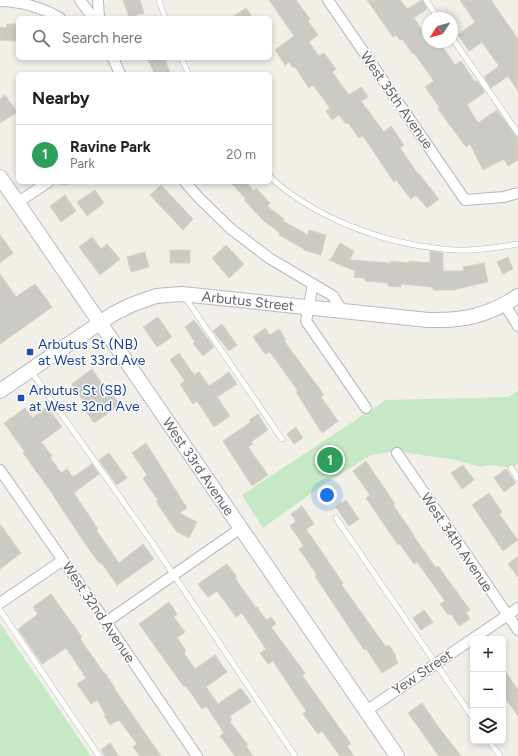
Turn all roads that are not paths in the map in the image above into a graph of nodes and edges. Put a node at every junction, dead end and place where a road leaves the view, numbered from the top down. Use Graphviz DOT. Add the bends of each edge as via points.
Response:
graph roads {
  1 [pos="80,0"];
  2 [pos="98,0"];
  3 [pos="158,0"];
  4 [pos="328,0"];
  5 [pos="426,0"];
  6 [pos="0,1"];
  7 [pos="434,12"];
  8 [pos="56,16"];
  9 [pos="92,16"];
  10 [pos="99,16"];
  11 [pos="164,16"];
  12 [pos="458,47"];
  13 [pos="114,60"];
  14 [pos="182,60"];
  15 [pos="119,72"];
  16 [pos="188,72"];
  17 [pos="518,133"];
  18 [pos="0,177"];
  19 [pos="272,179"];
  20 [pos="45,184"];
  21 [pos="187,184"];
  22 [pos="518,193"];
  23 [pos="17,203"];
  24 [pos="518,244"];
  25 [pos="313,284"];
  26 [pos="182,294"];
  27 [pos="518,296"];
  28 [pos="505,305"];
  29 [pos="308,308"];
  30 [pos="343,312"];
  31 [pos="100,322"];
  32 [pos="518,326"];
  33 [pos="30,370"];
  34 [pos="0,391"];
  35 [pos="366,408"];
  36 [pos="282,439"];
  37 [pos="397,453"];
  38 [pos="511,468"];
  39 [pos="0,470"];
  40 [pos="518,478"];
  41 [pos="336,518"];
  42 [pos="241,528"];
  43 [pos="63,560"];
  44 [pos="174,576"];
  45 [pos="0,603"];
  46 [pos="518,608"];
  47 [pos="0,610"];
  48 [pos="508,615"];
  49 [pos="106,622"];
  50 [pos="518,630"];
  51 [pos="435,663"];
  52 [pos="366,711"];
  53 [pos="470,714"];
  54 [pos="491,744"];
  55 [pos="99,756"];
  56 [pos="197,756"];
  57 [pos="295,756"];
  58 [pos="397,756"];
  59 [pos="500,756"];
  1 -- 9 [label="street"];
  2 -- 10 [label="street"];
  3 -- 11 [label="lane"];
  4 -- 22 [label="street, West 35th Avenue" via="466,200 504,197"];
  5 -- 7 [label="lane"];
  6 -- 8 [label="street" via="30,6"];
  12 -- 17 [label="lane"];
  13 -- 15 [label="street"];
  14 -- 16 [label="lane"];
  18 -- 23 [label="street, West 33rd Avenue"];
  19 -- 24 [label="lane" via="316,210 365,232 443,249 479,249"];
  20 -- 23 [label="street"];
  21 -- 25 [label="street" via="231,229 269,258"];
  23 -- 31 [label="street, West 33rd Avenue"];
  25 -- 29 [label="street"];
  25 -- 30 [label="street" via="333,296"];
  26 -- 29 [label="street, Arbutus Street"];
  26 -- 31 [label="street, Arbutus Street" via="156,296 131,305"];
  26 -- 36 [label="lane"];
  27 -- 28 [label="street, Arbutus Street"];
  28 -- 30 [label="street, Arbutus Street" via="476,316 451,320"];
  28 -- 32 [label="street"];
  29 -- 30 [label="street, Arbutus Street"];
  29 -- 35 [label="street" via="306,321"];
  31 -- 33 [label="street, Arbutus Street"];
  31 -- 42 [label="street, West 33rd Avenue"];
  33 -- 34 [label="street, Arbutus Street"];
  33 -- 44 [label="lane"];
  37 -- 48 [label="street, West 34th Avenue"];
  38 -- 40 [label="lane"];
  39 -- 43 [label="street, West 32nd Avenue"];
  41 -- 51 [label="lane"];
  42 -- 44 [label="street"];
  42 -- 52 [label="street, West 33rd Avenue"];
  43 -- 45 [label="street"];
  43 -- 49 [label="street, West 32nd Avenue"];
  44 -- 49 [label="street"];
  44 -- 57 [label="lane"];
  46 -- 48 [label="street, Yew Street"];
  47 -- 55 [label="lane"];
  48 -- 50 [label="street, West 34th Avenue"];
  48 -- 51 [label="street, Yew Street"];
  49 -- 56 [label="street, West 32nd Avenue"];
  51 -- 52 [label="street, Yew Street"];
  51 -- 53 [label="lane"];
  52 -- 58 [label="street, West 33rd Avenue"];
  54 -- 59 [label="lane"];
}
